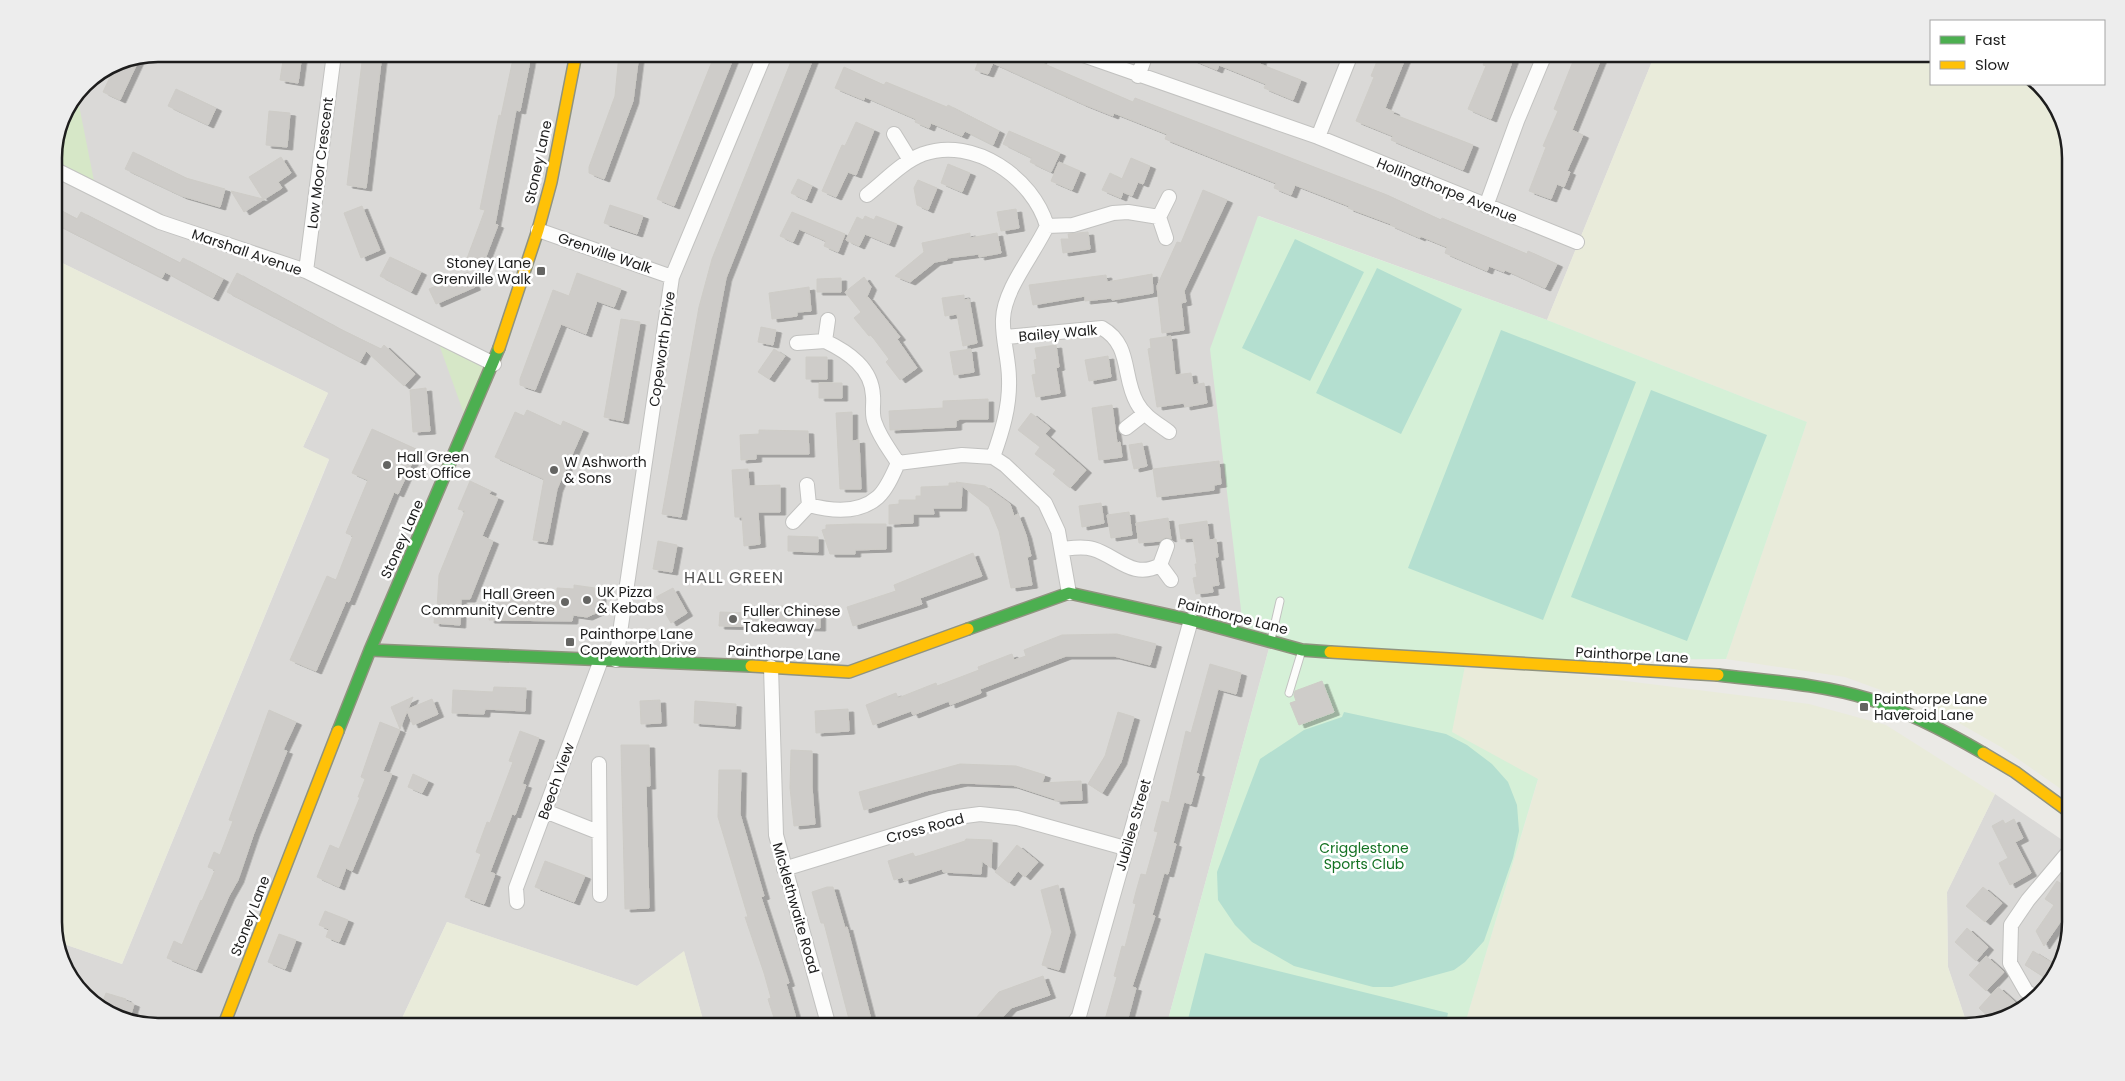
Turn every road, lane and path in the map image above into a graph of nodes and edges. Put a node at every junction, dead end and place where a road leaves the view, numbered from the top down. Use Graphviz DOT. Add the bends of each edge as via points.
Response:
graph roads {
  1 [pos="1102,62"];
  2 [pos="1143,62"];
  3 [pos="1348,62"];
  4 [pos="1542,62"];
  5 [pos="333,63"];
  6 [pos="574,63"];
  7 [pos="761,63"];
  8 [pos="1138,76"];
  9 [pos="894,134"];
  10 [pos="1318,137"];
  11 [pos="910,160"];
  12 [pos="63,174"];
  13 [pos="867,195"];
  14 [pos="1169,197"];
  15 [pos="1486,206"];
  16 [pos="1159,217"];
  17 [pos="1047,226"];
  18 [pos="538,230"];
  19 [pos="1166,238"];
  20 [pos="1577,242"];
  21 [pos="306,271"];
  22 [pos="672,277"];
  23 [pos="828,320"];
  24 [pos="1006,337"];
  25 [pos="825,341"];
  26 [pos="797,343"];
  27 [pos="494,364"];
  28 [pos="1144,414"];
  29 [pos="1126,428"];
  30 [pos="1168,432"];
  31 [pos="993,457"];
  32 [pos="898,463"];
  33 [pos="806,485"];
  34 [pos="810,505"];
  35 [pos="793,522"];
  36 [pos="1167,546"];
  37 [pos="1062,549"];
  38 [pos="1160,565"];
  39 [pos="1171,580"];
  40 [pos="1069,593"];
  41 [pos="1280,601"];
  42 [pos="1191,620"];
  43 [pos="1271,641"];
  44 [pos="370,650"];
  45 [pos="1302,650"];
  46 [pos="601,660"];
  47 [pos="616,660"];
  48 [pos="771,667"];
  49 [pos="1289,693"];
  50 [pos="599,764"];
  51 [pos="2062,806"];
  52 [pos="545,811"];
  53 [pos="598,832"];
  54 [pos="1125,848"];
  55 [pos="2062,860"];
  56 [pos="784,869"];
  57 [pos="600,895"];
  58 [pos="516,902"];
  59 [pos="2030,994"];
  60 [pos="227,1018"];
  61 [pos="826,1018"];
  62 [pos="1078,1018"];
  1 -- 8 [label="street, Hollingthorpe Avenue"];
  2 -- 8 [label="street"];
  3 -- 10 [label="street"];
  4 -- 15 [label="street"];
  5 -- 21 [label="street, Low Moor Crescent"];
  6 -- 18 [label="street, Stoney Lane" via="551,182"];
  7 -- 22 [label="street, Copeworth Drive"];
  8 -- 10 [label="street, Hollingthorpe Avenue"];
  9 -- 11 [label="street"];
  10 -- 15 [label="street, Hollingthorpe Avenue"];
  11 -- 13 [label="street"];
  11 -- 17 [label="street" via="940,151 974,154 991,161 1021,182 1043,213"];
  12 -- 21 [label="street, Marshall Avenue" via="160,222"];
  14 -- 16 [label="street"];
  15 -- 20 [label="street, Hollingthorpe Avenue"];
  16 -- 17 [label="street" via="1113,213 1072,225"];
  16 -- 19 [label="street"];
  17 -- 24 [label="street" via="1013,284 1003,318"];
  18 -- 22 [label="street, Grenville Walk"];
  18 -- 27 [label="street, Stoney Lane"];
  21 -- 27 [label="street, Marshall Avenue"];
  22 -- 47 [label="street, Copeworth Drive"];
  23 -- 25 [label="street"];
  24 -- 28 [label="street, Bailey Walk" via="1102,328 1113,334 1120,344 1130,387"];
  24 -- 31 [label="street" via="1008,401"];
  25 -- 26 [label="street"];
  25 -- 32 [label="street" via="854,357 870,380 874,421"];
  27 -- 44 [label="street, Stoney Lane"];
  28 -- 29 [label="street"];
  28 -- 30 [label="street, Bailey Walk"];
  31 -- 32 [label="street" via="962,455"];
  31 -- 37 [label="street" via="1044,503 1058,531"];
  32 -- 34 [label="street" via="879,496 867,505 837,510"];
  33 -- 34 [label="street"];
  34 -- 35 [label="street"];
  36 -- 38 [label="street"];
  37 -- 38 [label="street" via="1091,548 1127,568 1145,570"];
  37 -- 40 [label="street"];
  38 -- 39 [label="street"];
  40 -- 42 [label="street, Painthorpe Lane"];
  40 -- 48 [label="street, Painthorpe Lane" via="849,672"];
  41 -- 43 [label="lane"];
  42 -- 43 [label="street, Painthorpe Lane"];
  42 -- 54 [label="street, Jubilee Street"];
  43 -- 45 [label="street, Painthorpe Lane"];
  44 -- 46 [label="street, Painthorpe Lane"];
  44 -- 60 [label="street, Stoney Lane"];
  45 -- 49 [label="lane"];
  45 -- 51 [label="street, Painthorpe Lane" via="1714,675 1800,684 1869,699 1949,733 2015,772"];
  46 -- 47 [label="street, Painthorpe Lane"];
  46 -- 52 [label="street, Beech View"];
  47 -- 48 [label="street, Painthorpe Lane"];
  48 -- 56 [label="street, Micklethwaite Road" via="776,836"];
  50 -- 53 [label="street"];
  52 -- 53 [label="street"];
  52 -- 58 [label="street, Beech View" via="516,888"];
  53 -- 57 [label="street"];
  54 -- 56 [label="street, Cross Road" via="1017,818 980,814 950,818"];
  54 -- 62 [label="street, Jubilee Street"];
  55 -- 59 [label="street" via="2011,925 2010,963"];
  56 -- 61 [label="street, Micklethwaite Road"];
}
